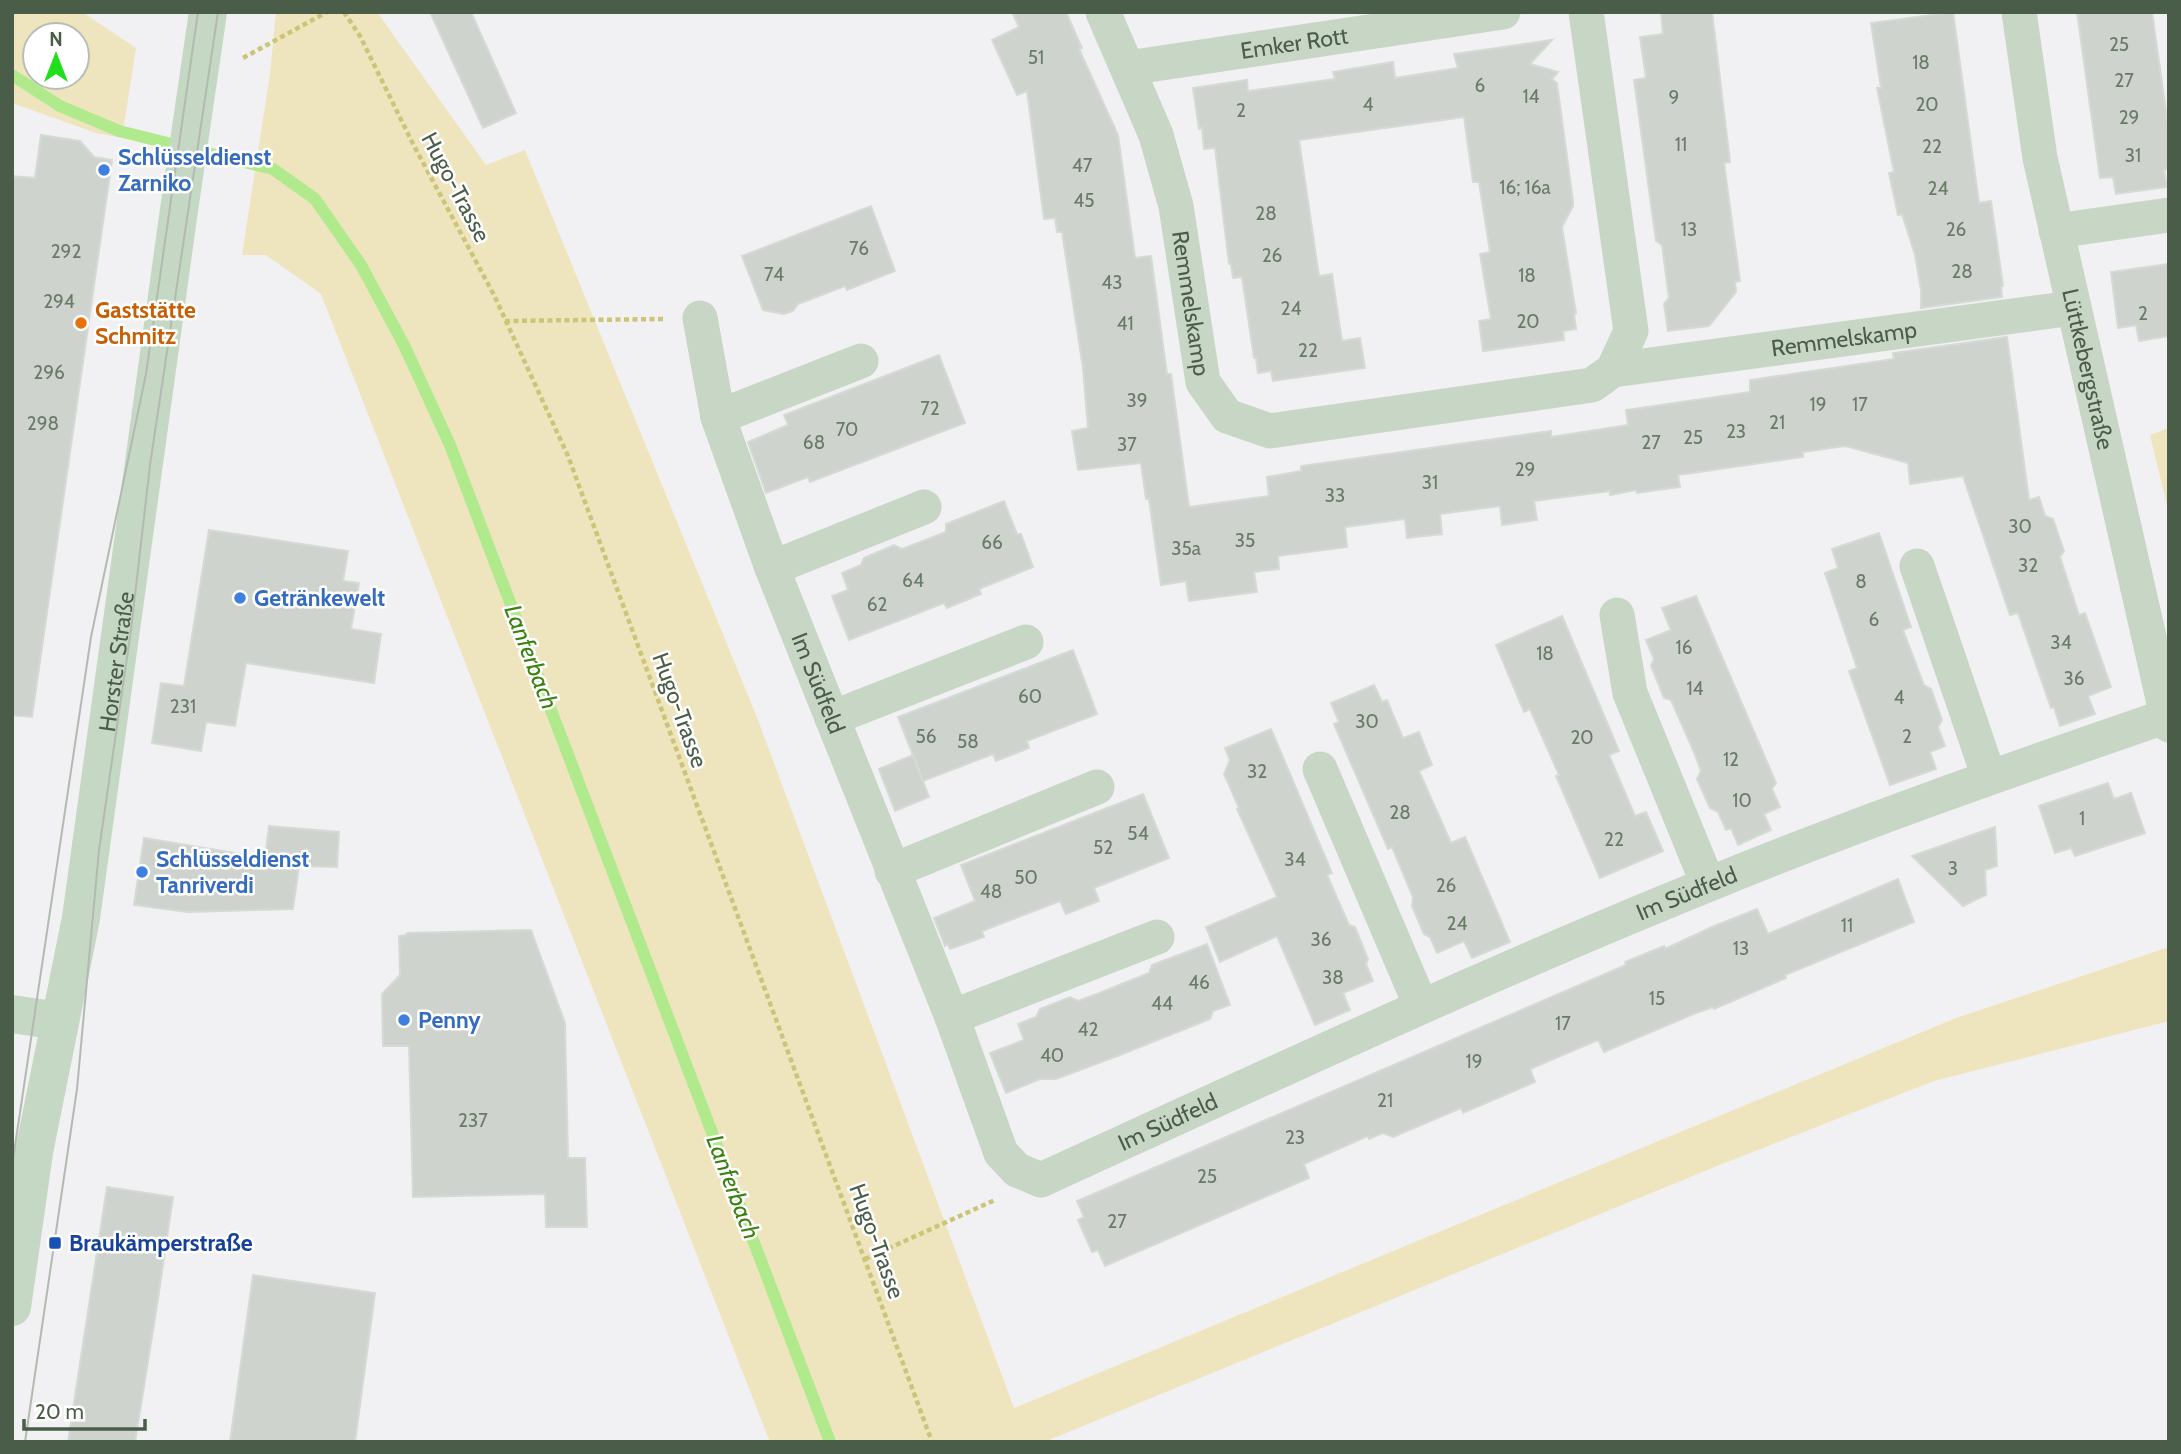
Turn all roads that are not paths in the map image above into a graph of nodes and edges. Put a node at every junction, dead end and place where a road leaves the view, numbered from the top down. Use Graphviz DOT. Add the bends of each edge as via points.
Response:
graph roads {
  1 [pos="208,12"];
  2 [pos="1103,12"];
  3 [pos="1503,12"];
  4 [pos="1586,12"];
  5 [pos="2019,12"];
  6 [pos="1128,68"];
  7 [pos="2169,215"];
  8 [pos="2056,231"];
  9 [pos="2073,309"];
  10 [pos="700,318"];
  11 [pos="861,361"];
  12 [pos="1613,370"];
  13 [pos="718,417"];
  14 [pos="923,507"];
  15 [pos="1916,566"];
  16 [pos="772,568"];
  17 [pos="1617,615"];
  18 [pos="1026,642"];
  19 [pos="832,718"];
  20 [pos="2168,721"];
  21 [pos="1320,769"];
  22 [pos="1989,777"];
  23 [pos="1097,787"];
  24 [pos="892,871"];
  25 [pos="1708,884"];
  26 [pos="1157,937"];
  27 [pos="1421,1006"];
  28 [pos="12,1014"];
  29 [pos="952,1017"];
  30 [pos="59,1021"];
  31 [pos="12,1307"];
  1 -- 30 [label="main road, Horster Straße" via="81,918"];
  2 -- 6 [label="street, Remmelskamp"];
  3 -- 6 [label="street, Emker Rott"];
  4 -- 12 [label="street" via="1631,331"];
  5 -- 8 [label="street, Lüttkebergstraße" via="2040,158"];
  6 -- 12 [label="street, Remmelskamp" via="1156,135 1176,206 1203,382 1227,416 1270,430 1592,385"];
  7 -- 8 [label="street"];
  8 -- 9 [label="street, Lüttkebergstraße"];
  9 -- 12 [label="street, Remmelskamp"];
  9 -- 20 [label="street, Lüttkebergstraße"];
  10 -- 13 [label="street, Im Südfeld"];
  11 -- 13 [label="street"];
  13 -- 16 [label="street, Im Südfeld"];
  14 -- 16 [label="street"];
  15 -- 22 [label="street"];
  16 -- 19 [label="street, Im Südfeld"];
  17 -- 25 [label="street" via="1630,694"];
  18 -- 19 [label="street"];
  19 -- 24 [label="street, Im Südfeld"];
  20 -- 22 [label="street, Im Südfeld"];
  21 -- 27 [label="street"];
  22 -- 25 [label="street, Im Südfeld"];
  23 -- 24 [label="street"];
  24 -- 29 [label="street, Im Südfeld"];
  25 -- 27 [label="street, Im Südfeld"];
  26 -- 29 [label="street"];
  27 -- 29 [label="street, Im Südfeld" via="1041,1180 1017,1170 1001,1153"];
  28 -- 30 [label="main road"];
  30 -- 31 [label="main road, Horster Straße"];
}
